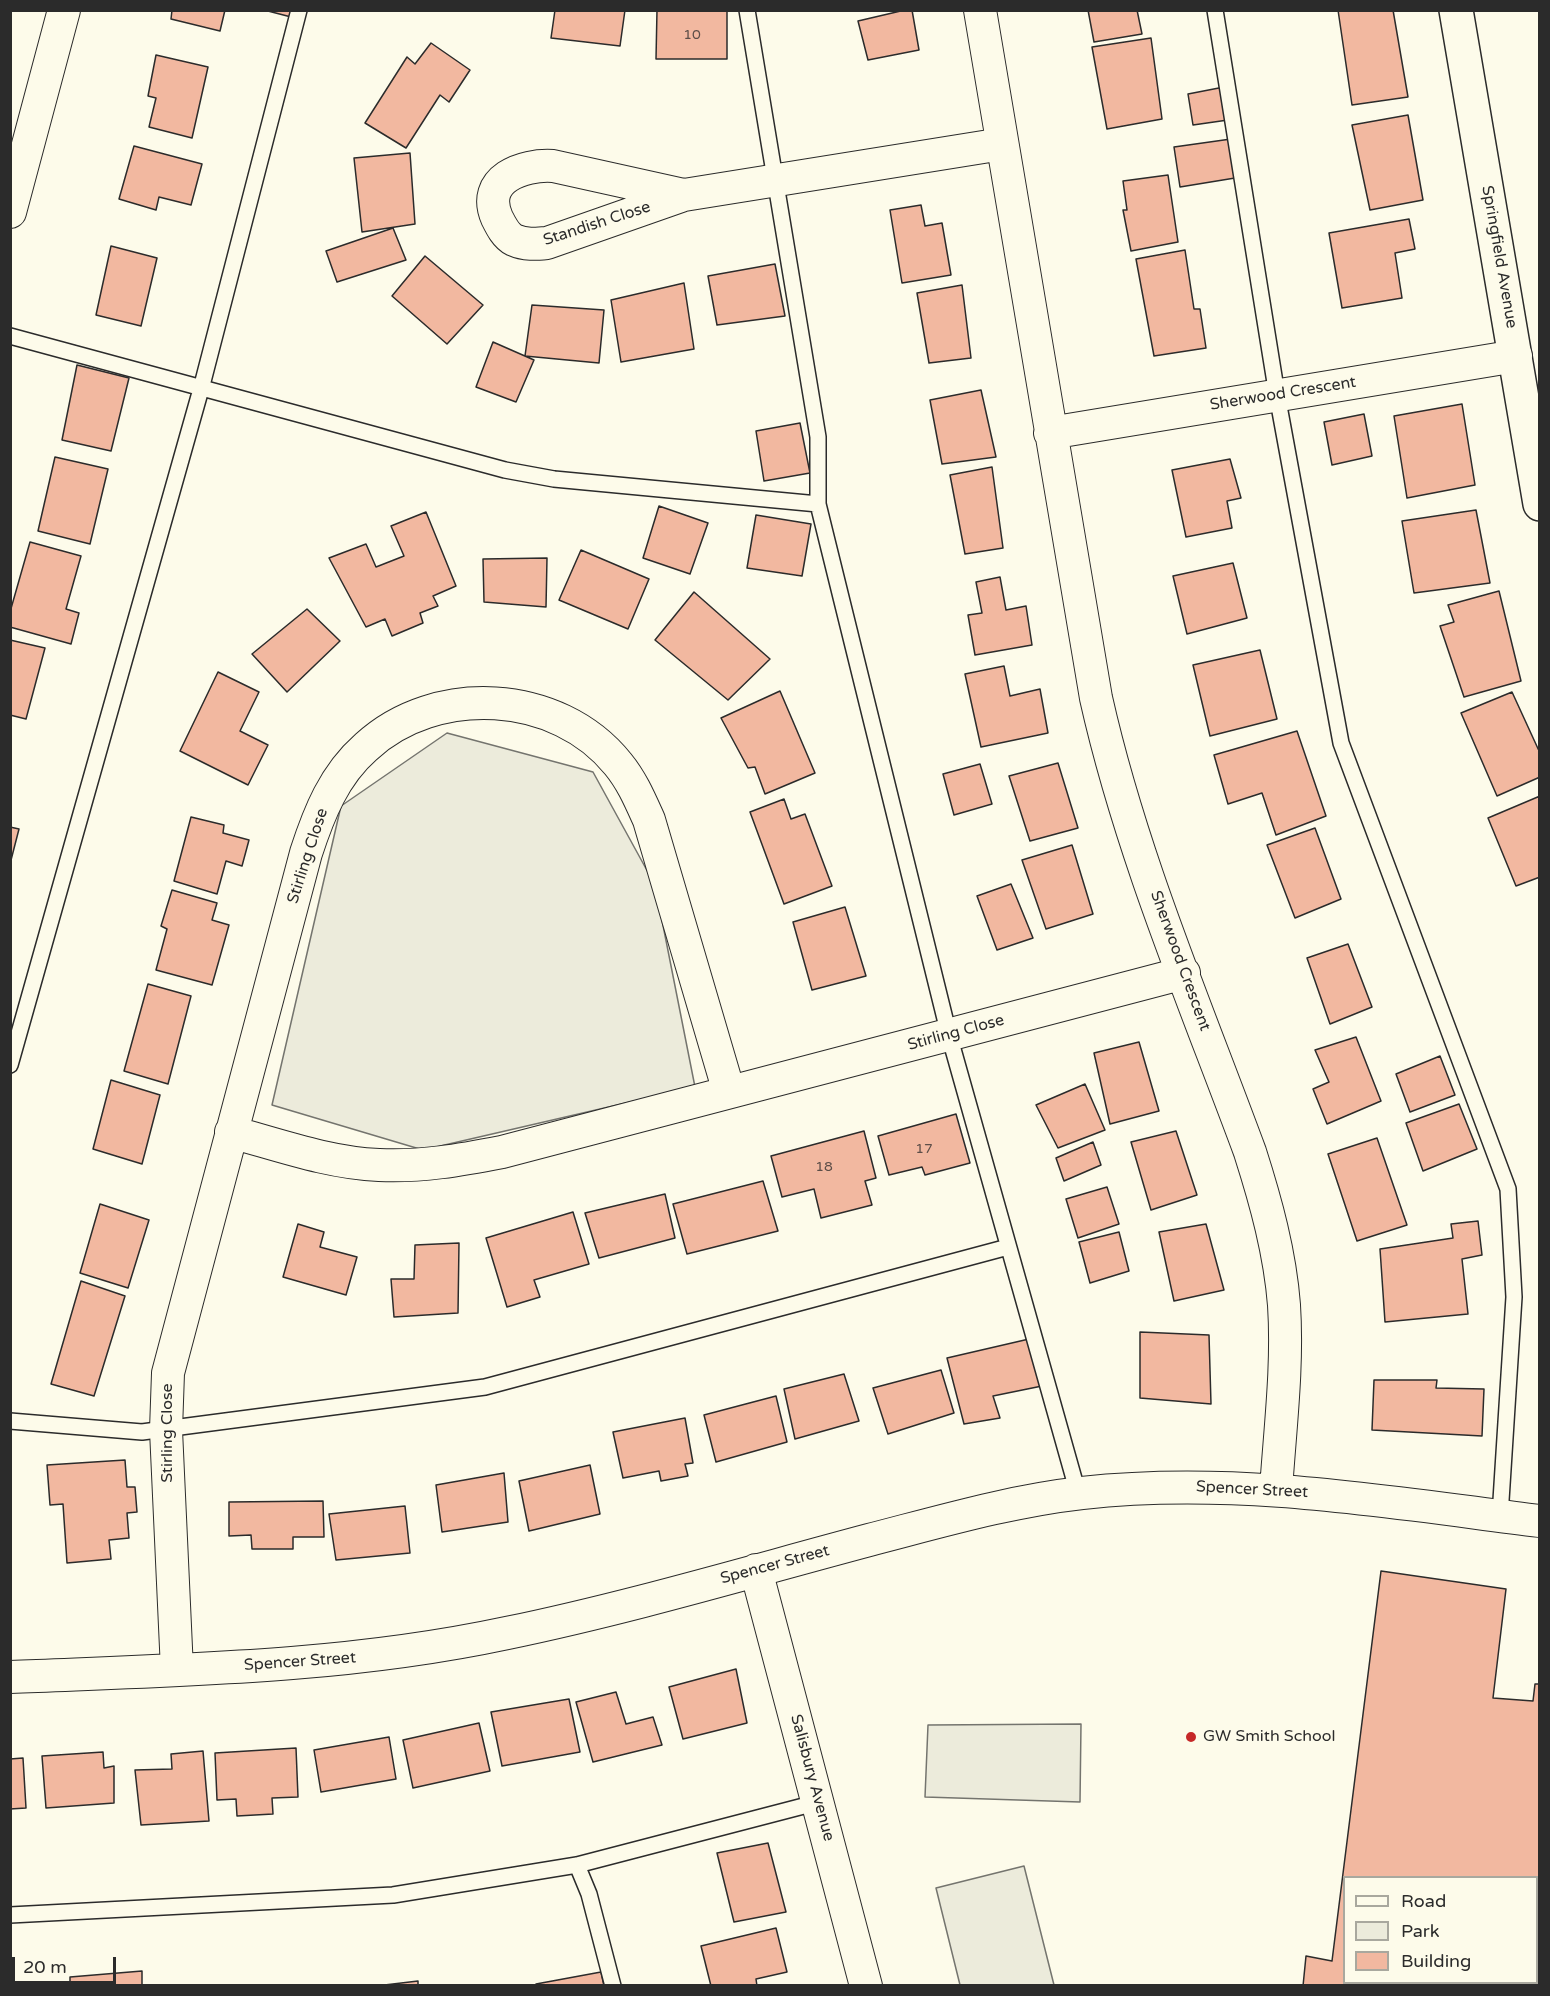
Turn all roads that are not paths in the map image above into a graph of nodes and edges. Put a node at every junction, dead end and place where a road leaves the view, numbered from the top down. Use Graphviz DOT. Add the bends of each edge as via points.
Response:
graph roads {
  1 [pos="64,10"];
  2 [pos="299,10"];
  3 [pos="747,10"];
  4 [pos="980,10"];
  5 [pos="1215,10"];
  6 [pos="1456,10"];
  7 [pos="1002,144"];
  8 [pos="777,180"];
  9 [pos="684,195"];
  10 [pos="10,212"];
  11 [pos="10,336"];
  12 [pos="1516,356"];
  13 [pos="201,389"];
  14 [pos="1276,394"];
  15 [pos="1050,433"];
  16 [pos="818,504"];
  17 [pos="1539,504"];
  18 [pos="1184,974"];
  19 [pos="949,1035"];
  20 [pos="10,1065"];
  21 [pos="729,1092"];
  22 [pos="231,1132"];
  23 [pos="1008,1247"];
  24 [pos="10,1421"];
  25 [pos="166,1430"];
  26 [pos="1276,1490"];
  27 [pos="1078,1493"];
  28 [pos="1500,1516"];
  29 [pos="1539,1521"];
  30 [pos="756,1570"];
  31 [pos="177,1670"];
  32 [pos="10,1677"];
  33 [pos="819,1802"];
  34 [pos="577,1865"];
  35 [pos="10,1916"];
  36 [pos="614,1986"];
  37 [pos="866,1986"];
  1 -- 10 [label="street"];
  2 -- 13 [label="lane"];
  3 -- 8 [label="lane"];
  4 -- 7 [label="street, Sherwood Crescent"];
  5 -- 14 [label="lane"];
  6 -- 12 [label="street, Springfield Avenue"];
  7 -- 8 [label="street, Standish Close"];
  7 -- 15 [label="street, Sherwood Crescent"];
  8 -- 9 [label="street, Standish Close"];
  8 -- 16 [label="lane" via="818,437"];
  9 -- 9 [label="street, Standish Close" via="536,165 507,175 494,199 501,227 512,239 529,244 547,243"];
  11 -- 13 [label="lane"];
  12 -- 14 [label="street, Sherwood Crescent"];
  12 -- 17 [label="street, Springfield Avenue"];
  13 -- 16 [label="lane" via="505,470"];
  13 -- 20 [label="lane"];
  14 -- 15 [label="street, Sherwood Crescent"];
  14 -- 28 [label="lane" via="1341,743 1508,1189 1514,1296"];
  15 -- 18 [label="street, Sherwood Crescent" via="1109,755 1126,815"];
  16 -- 19 [label="lane"];
  18 -- 19 [label="street, Stirling Close"];
  18 -- 26 [label="street, Sherwood Crescent" via="1267,1204 1278,1257 1285,1340"];
  19 -- 21 [label="street, Stirling Close"];
  19 -- 23 [label="lane"];
  21 -- 22 [label="street, Stirling Close" via="502,1152 436,1164 352,1162"];
  21 -- 22 [label="street, Stirling Close" via="649,820 635,789 617,762 586,735 552,715 520,706 482,703 446,706 411,716 386,730 364,748 327,797 306,853"];
  22 -- 25 [label="street, Stirling Close" via="172,1356"];
  23 -- 25 [label="lane" via="485,1387"];
  23 -- 27 [label="lane"];
  24 -- 25 [label="lane" via="131,1432"];
  25 -- 31 [label="street, Stirling Close"];
  26 -- 27 [label="street, Spencer Street" via="1183,1487"];
  26 -- 28 [label="street, Spencer Street"];
  27 -- 30 [label="street, Spencer Street" via="993,1509"];
  28 -- 29 [label="street, Spencer Street"];
  30 -- 31 [label="street, Spencer Street" via="507,1633 401,1652 318,1663"];
  30 -- 33 [label="street, Salisbury Avenue"];
  31 -- 32 [label="street, Spencer Street"];
  33 -- 34 [label="lane"];
  33 -- 37 [label="street, Salisbury Avenue"];
  34 -- 35 [label="lane" via="393,1895"];
  34 -- 36 [label="lane"];
}
